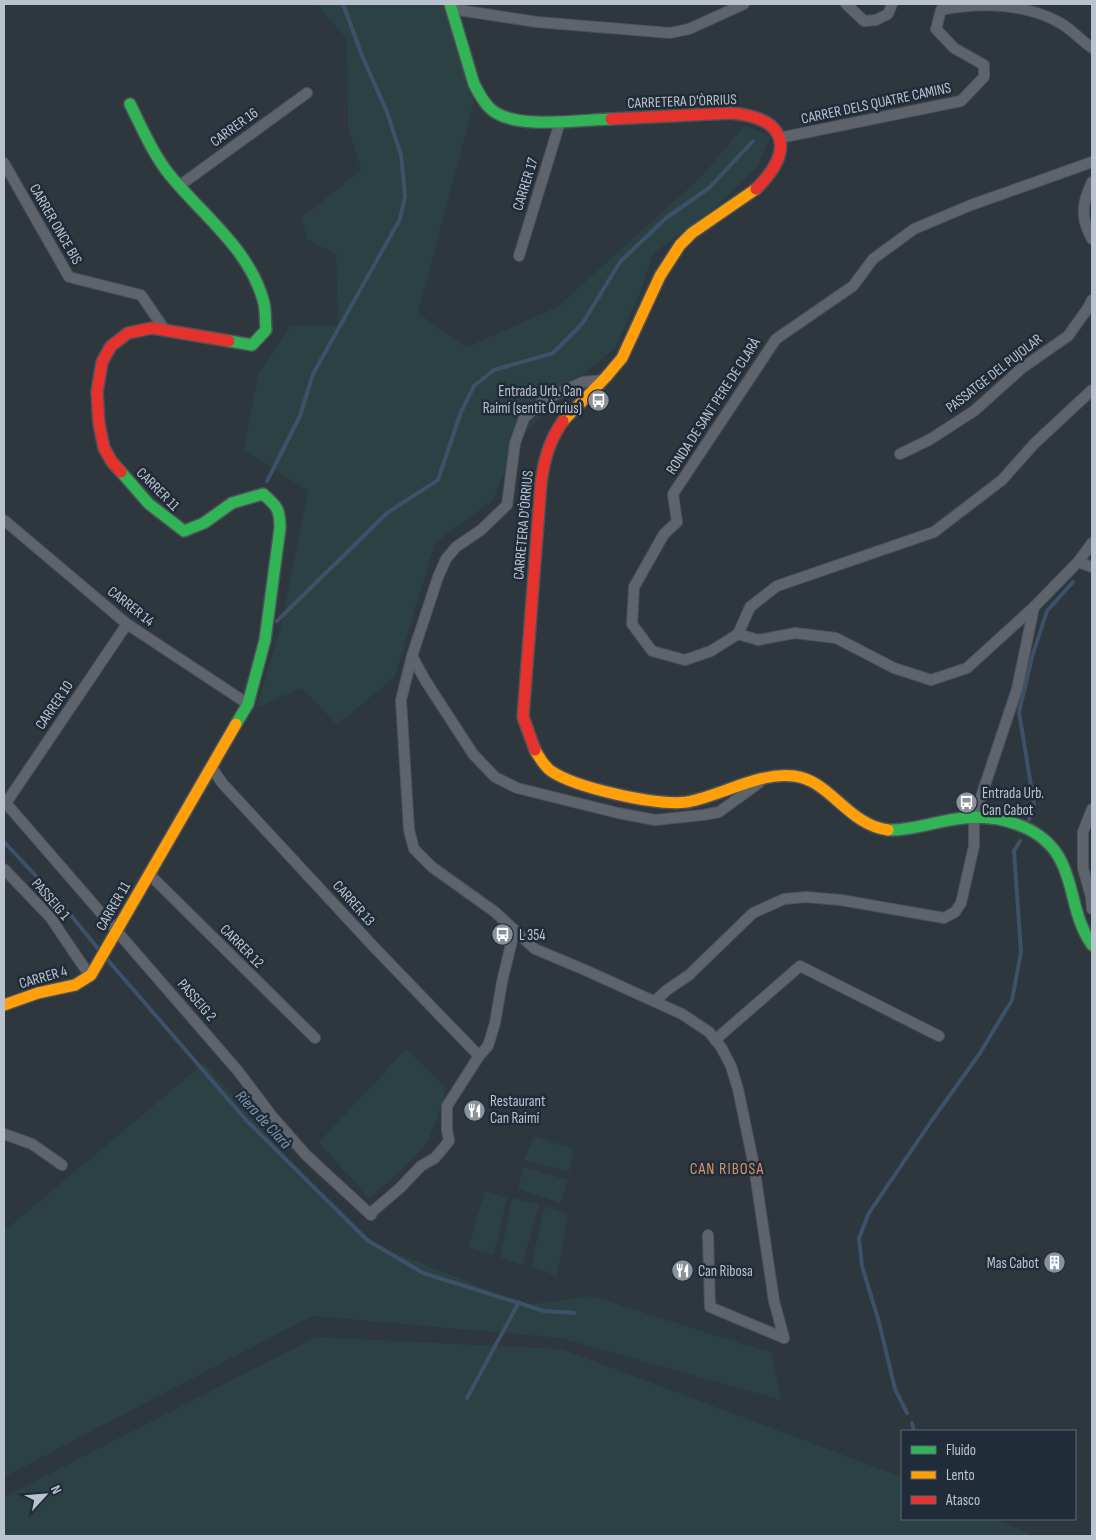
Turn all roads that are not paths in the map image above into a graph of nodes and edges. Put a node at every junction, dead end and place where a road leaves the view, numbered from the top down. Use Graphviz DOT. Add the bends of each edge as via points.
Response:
graph roads {
  1 [pos="744,4"];
  2 [pos="846,4"];
  3 [pos="892,4"];
  4 [pos="451,6"];
  5 [pos="1092,48"];
  6 [pos="307,92"];
  7 [pos="130,104"];
  8 [pos="560,122"];
  9 [pos="779,138"];
  10 [pos="1092,162"];
  11 [pos="4,163"];
  12 [pos="1092,182"];
  13 [pos="179,186"];
  14 [pos="1092,239"];
  15 [pos="520,256"];
  16 [pos="1092,300"];
  17 [pos="165,330"];
  18 [pos="604,380"];
  19 [pos="1092,390"];
  20 [pos="900,454"];
  21 [pos="4,520"];
  22 [pos="1092,543"];
  23 [pos="1078,562"];
  24 [pos="1092,567"];
  25 [pos="1034,607"];
  26 [pos="127,624"];
  27 [pos="738,634"];
  28 [pos="412,656"];
  29 [pos="248,704"];
  30 [pos="211,767"];
  31 [pos="764,780"];
  32 [pos="5,802"];
  33 [pos="1092,809"];
  34 [pos="974,818"];
  35 [pos="4,869"];
  36 [pos="149,874"];
  37 [pos="1092,909"];
  38 [pos="116,930"];
  39 [pos="514,932"];
  40 [pos="1092,945"];
  41 [pos="90,976"];
  42 [pos="655,1001"];
  43 [pos="4,1006"];
  44 [pos="939,1036"];
  45 [pos="315,1038"];
  46 [pos="715,1040"];
  47 [pos="479,1056"];
  48 [pos="4,1134"];
  49 [pos="62,1165"];
  50 [pos="708,1235"];
  1 -- 4 [label="street" via="689,29 670,33 537,22"];
  2 -- 3 [label="street" via="864,21 888,14"];
  4 -- 8 [label="street, CARRETERA D'ÒRRIUS" via="474,84 485,105 507,119 520,122"];
  5 -- 9 [label="street, CARRER DELS QUATRE CAMINS" via="1063,25 1037,12 1000,6 959,6 941,10 936,29 954,48 984,65 984,77 961,102"];
  6 -- 13 [label="street, CARRER 16"];
  7 -- 13 [label="street, CARRER 11" via="158,157"];
  8 -- 9 [label="street, CARRETERA D'ÒRRIUS" via="731,113 762,118"];
  8 -- 15 [label="street, CARRER 17"];
  9 -- 18 [label="street, CARRETERA D'ÒRRIUS" via="776,163 762,183 739,204 698,229 681,244 657,282 626,352"];
  10 -- 27 [label="street, RONDA DE SANT PERE DE CLARÀ" via="914,229 873,259 853,286 776,339 673,494 677,522 664,534 634,587 632,624 652,651 685,660 712,651"];
  11 -- 17 [label="street, CARRER ONCE BIS" via="70,277 141,294"];
  12 -- 14 [label="street" via="1085,196 1083,219"];
  13 -- 17 [label="street, CARRER 11" via="238,249 256,277 264,299 266,330 252,345"];
  16 -- 20 [label="street, PASSATGE DEL PUJOLAR" via="1068,336 1022,368 974,411"];
  17 -- 29 [label="street, CARRER 11" via="152,328 128,333 111,346 102,362 97,392 104,448 112,462 149,504 184,531 197,528 234,502 250,496 263,494 274,502 280,513 280,528 274,576 265,640"];
  18 -- 28 [label="street" via="583,382 544,400 524,418 515,443 507,506 456,547 446,560"];
  18 -- 31 [label="street, CARRETERA D'ÒRRIUS" via="559,425 546,450 543,465 523,717 533,748 550,770 561,776 599,789 667,802 686,802"];
  19 -- 27 [label="street" via="1035,443 1002,480 934,532 778,586 750,607"];
  21 -- 26 [label="street, CARRER 14"];
  22 -- 23 [label="street"];
  23 -- 24 [label="street"];
  23 -- 25 [label="street"];
  25 -- 27 [label="street" via="967,668 931,680 894,668 836,638 795,633 758,640"];
  25 -- 34 [label="street" via="1017,688"];
  26 -- 29 [label="street, CARRER 14"];
  26 -- 32 [label="street, CARRER 10"];
  28 -- 31 [label="street" via="472,754 494,777 517,788 655,820 718,812"];
  28 -- 39 [label="street" via="401,700 409,830 414,848 432,867 495,912"];
  29 -- 30 [label="street, CARRER 11"];
  30 -- 36 [label="street, CARRER 11"];
  30 -- 47 [label="street, CARRER 13" via="223,784 373,946"];
  31 -- 34 [label="street, CARRETERA D'ÒRRIUS" via="796,776 809,781 855,817 882,829 897,830 950,819"];
  32 -- 38 [label="street, PASSEIG 2"];
  33 -- 37 [label="street" via="1083,832 1083,868"];
  34 -- 40 [label="street, CARRETERA D'ÒRRIUS" via="1014,823 1040,836 1052,848 1064,866 1076,917"];
  34 -- 42 [label="street" via="974,846 961,903 955,912 944,918 841,900 784,898 753,913 689,975"];
  35 -- 41 [label="street, PASSEIG 1" via="50,917"];
  36 -- 38 [label="street, CARRER 11"];
  36 -- 45 [label="street, CARRER 12"];
  38 -- 41 [label="street, CARRER 11"];
  38 -- 47 [label="street, PASSEIG 2" via="306,1155 370,1216 421,1166 435,1158 449,1141 447,1106"];
  39 -- 42 [label="street" via="536,949"];
  39 -- 47 [label="street" via="495,1023 488,1046"];
  41 -- 43 [label="street, CARRER 4" via="75,985 38,993"];
  42 -- 46 [label="street" via="682,1014 709,1032"];
  44 -- 46 [label="street" via="800,966"];
  46 -- 50 [label="street" via="731,1066 738,1089 754,1166 774,1302 784,1338 710,1308"];
  48 -- 49 [label="street" via="32,1144"];
}
